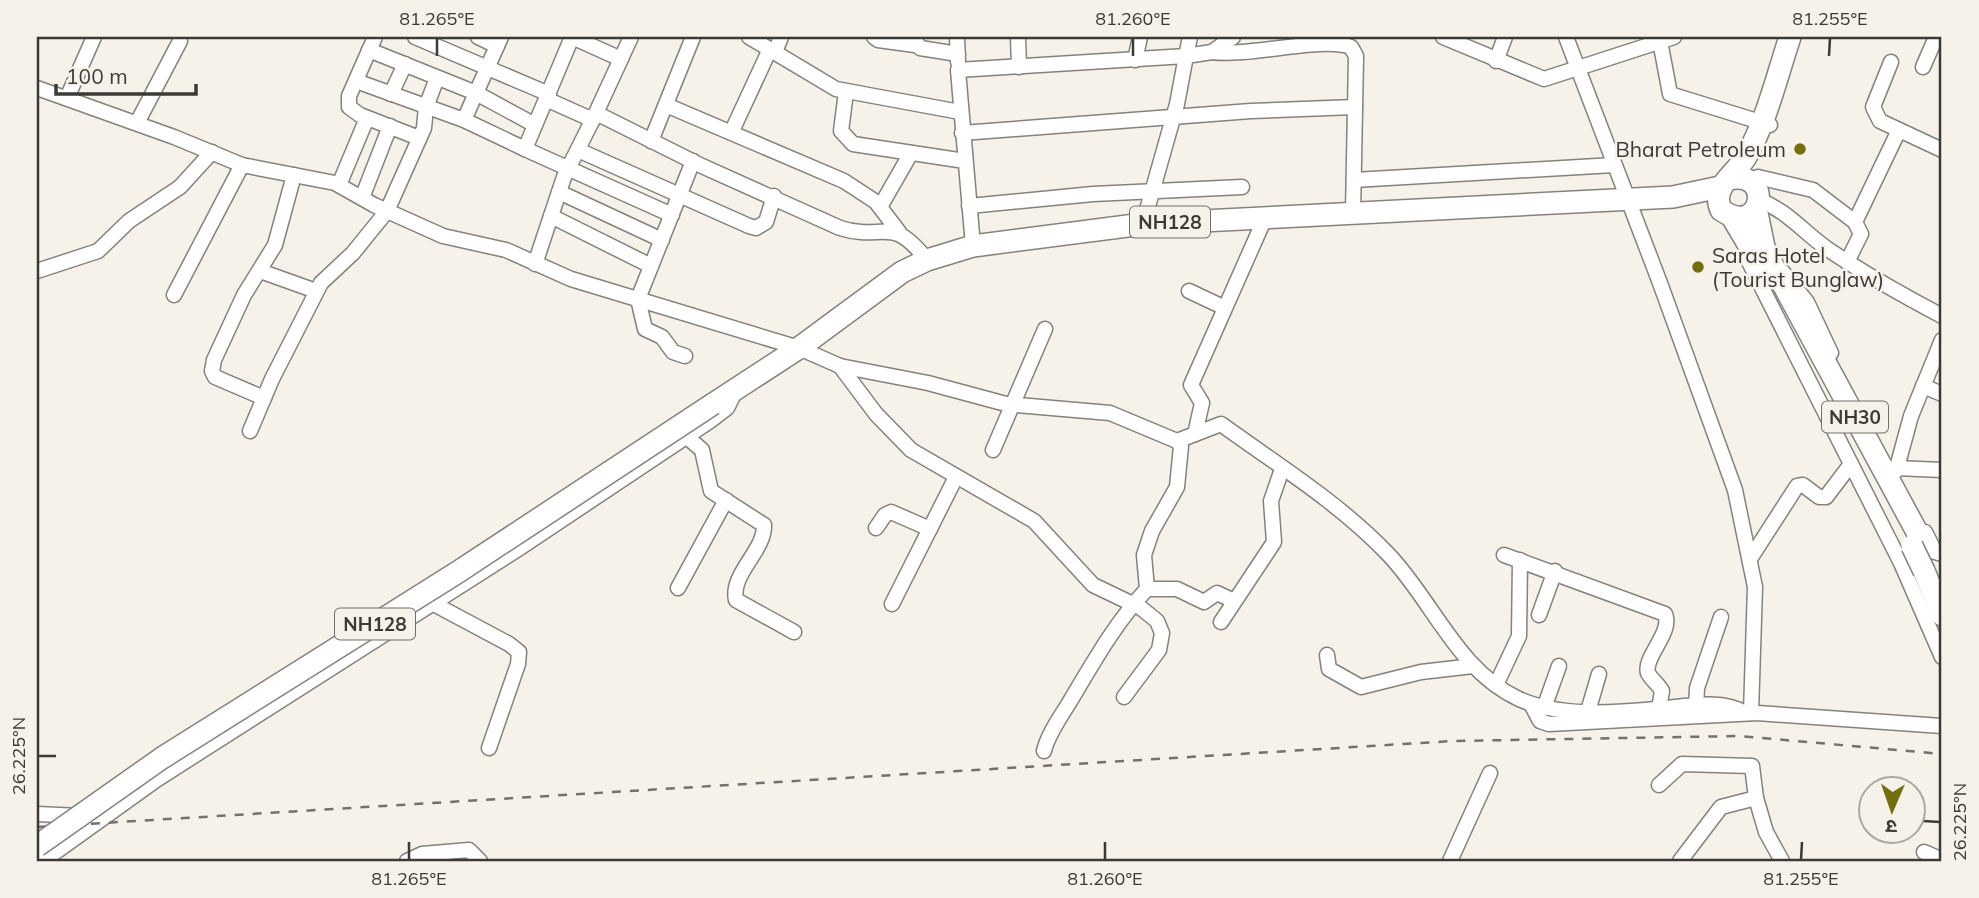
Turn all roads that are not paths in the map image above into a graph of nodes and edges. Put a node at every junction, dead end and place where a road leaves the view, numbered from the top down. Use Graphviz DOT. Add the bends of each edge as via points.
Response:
graph roads {
  1 [pos="94,37"];
  2 [pos="415,37"];
  3 [pos="478,37"];
  4 [pos="631,37"];
  5 [pos="693,37"];
  6 [pos="749,37"];
  7 [pos="781,37"];
  8 [pos="873,37"];
  9 [pos="957,37"];
  10 [pos="1018,37"];
  11 [pos="1140,37"];
  12 [pos="1190,37"];
  13 [pos="1233,37"];
  14 [pos="1443,37"];
  15 [pos="1505,37"];
  16 [pos="1566,37"];
  17 [pos="1790,37"];
  18 [pos="1804,37"];
  19 [pos="1936,37"];
  20 [pos="1661,40"];
  21 [pos="180,41"];
  22 [pos="499,41"];
  23 [pos="914,41"];
  24 [pos="1351,42"];
  25 [pos="372,43"];
  26 [pos="773,51"];
  27 [pos="1212,51"];
  28 [pos="958,54"];
  29 [pos="1186,56"];
  30 [pos="621,59"];
  31 [pos="1135,60"];
  32 [pos="1496,61"];
  33 [pos="1891,62"];
  34 [pos="405,64"];
  35 [pos="1019,67"];
  36 [pos="1923,67"];
  37 [pos="487,69"];
  38 [pos="1578,69"];
  39 [pos="958,71"];
  40 [pos="437,78"];
  41 [pos="356,81"];
  42 [pos="37,88"];
  43 [pos="846,92"];
  44 [pos="476,93"];
  45 [pos="391,94"];
  46 [pos="547,96"];
  47 [pos="67,98"];
  48 [pos="666,105"];
  49 [pos="426,107"];
  50 [pos="1355,107"];
  51 [pos="960,112"];
  52 [pos="595,117"];
  53 [pos="1174,117"];
  54 [pos="367,118"];
  55 [pos="464,120"];
  56 [pos="137,123"];
  57 [pos="1766,124"];
  58 [pos="535,125"];
  59 [pos="390,126"];
  60 [pos="1899,130"];
  61 [pos="732,131"];
  62 [pos="962,133"];
  63 [pos="419,138"];
  64 [pos="652,141"];
  65 [pos="525,149"];
  66 [pos="578,150"];
  67 [pos="1942,150"];
  68 [pos="212,152"];
  69 [pos="911,153"];
  70 [pos="693,161"];
  71 [pos="965,161"];
  72 [pos="1614,164"];
  73 [pos="242,165"];
  74 [pos="569,169"];
  75 [pos="294,175"];
  76 [pos="1354,180"];
  77 [pos="1724,183"];
  78 [pos="339,185"];
  79 [pos="1242,187"];
  80 [pos="1153,190"];
  81 [pos="559,192"];
  82 [pos="1757,193"];
  83 [pos="680,195"];
  84 [pos="774,196"];
  85 [pos="1673,197"];
  86 [pos="362,198"];
  87 [pos="1626,200"];
  88 [pos="969,206"];
  89 [pos="880,207"];
  90 [pos="387,211"];
  91 [pos="1353,213"];
  92 [pos="672,215"];
  93 [pos="551,216"];
  94 [pos="1265,218"];
  95 [pos="1732,220"];
  96 [pos="1855,222"];
  97 [pos="1143,223"];
  98 [pos="898,232"];
  99 [pos="662,240"];
  100 [pos="972,246"];
  101 [pos="926,260"];
  102 [pos="1847,262"];
  103 [pos="535,264"];
  104 [pos="1772,264"];
  105 [pos="651,266"];
  106 [pos="37,271"];
  107 [pos="260,271"];
  108 [pos="316,291"];
  109 [pos="1189,291"];
  110 [pos="174,295"];
  111 [pos="638,299"];
  112 [pos="1223,307"];
  113 [pos="1942,316"];
  114 [pos="1045,329"];
  115 [pos="1942,340"];
  116 [pos="799,348"];
  117 [pos="685,356"];
  118 [pos="841,366"];
  119 [pos="1923,386"];
  120 [pos="737,389"];
  121 [pos="1942,394"];
  122 [pos="264,398"];
  123 [pos="1013,404"];
  124 [pos="250,431"];
  125 [pos="1195,434"];
  126 [pos="687,437"];
  127 [pos="1177,442"];
  128 [pos="993,450"];
  129 [pos="1851,464"];
  130 [pos="1282,469"];
  131 [pos="1896,470"];
  132 [pos="1942,470"];
  133 [pos="956,477"];
  134 [pos="726,500"];
  135 [pos="876,528"];
  136 [pos="930,528"];
  137 [pos="1504,555"];
  138 [pos="1750,559"];
  139 [pos="1520,560"];
  140 [pos="1928,561"];
  141 [pos="1555,571"];
  142 [pos="678,588"];
  143 [pos="1147,589"];
  144 [pos="1234,601"];
  145 [pos="1132,603"];
  146 [pos="434,604"];
  147 [pos="892,604"];
  148 [pos="1539,615"];
  149 [pos="1942,615"];
  150 [pos="1721,617"];
  151 [pos="1221,622"];
  152 [pos="794,632"];
  153 [pos="1327,655"];
  154 [pos="1942,657"];
  155 [pos="1474,666"];
  156 [pos="1559,666"];
  157 [pos="1599,674"];
  158 [pos="1496,685"];
  159 [pos="1124,697"];
  160 [pos="1537,706"];
  161 [pos="1696,707"];
  162 [pos="1659,709"];
  163 [pos="1588,711"];
  164 [pos="1748,713"];
  165 [pos="1942,726"];
  166 [pos="489,748"];
  167 [pos="1044,751"];
  168 [pos="1490,773"];
  169 [pos="1659,785"];
  170 [pos="1756,798"];
  171 [pos="37,814"];
  172 [pos="104,818"];
  173 [pos="1924,852"];
  174 [pos="41,855"];
  175 [pos="1942,860"];
  176 [pos="407,861"];
  177 [pos="480,861"];
  178 [pos="1450,861"];
  179 [pos="1680,861"];
  180 [pos="1782,861"];
  1 -- 47 [label="street"];
  2 -- 37 [label="street"];
  3 -- 22 [label="street"];
  4 -- 30 [label="street"];
  5 -- 48 [label="street"];
  6 -- 26 [label="street"];
  7 -- 26 [label="street"];
  8 -- 23 [label="street"];
  9 -- 28 [label="street"];
  10 -- 35 [label="street"];
  11 -- 31 [label="street"];
  12 -- 29 [label="street"];
  13 -- 27 [label="street"];
  14 -- 32 [label="street"];
  15 -- 32 [label="street"];
  16 -- 38 [label="street"];
  17 -- 57 [label="highway, NH30"];
  18 -- 57 [label="highway, NH30"];
  19 -- 36 [label="street"];
  20 -- 38 [label="street"];
  20 -- 57 [label="street" via="1670,94"];
  21 -- 56 [label="street"];
  22 -- 37 [label="street"];
  23 -- 28 [label="street"];
  24 -- 27 [label="street" via="1235,54"];
  24 -- 50 [label="street" via="1356,56"];
  25 -- 34 [label="street"];
  25 -- 41 [label="street"];
  26 -- 43 [label="street"];
  26 -- 61 [label="street"];
  27 -- 29 [label="street"];
  28 -- 39 [label="street"];
  29 -- 31 [label="street"];
  29 -- 53 [label="street"];
  30 -- 46 [label="street" via="572,37"];
  30 -- 52 [label="street"];
  31 -- 35 [label="street"];
  32 -- 38 [label="street" via="1544,79"];
  33 -- 60 [label="street" via="1873,107 1880,121"];
  34 -- 40 [label="street"];
  34 -- 45 [label="street"];
  35 -- 39 [label="street"];
  37 -- 44 [label="street"];
  37 -- 46 [label="street"];
  38 -- 72 [label="street"];
  39 -- 51 [label="street"];
  40 -- 44 [label="street"];
  40 -- 49 [label="street"];
  41 -- 45 [label="street"];
  41 -- 54 [label="street" via="349,107"];
  42 -- 47 [label="street"];
  43 -- 51 [label="street"];
  43 -- 69 [label="street" via="841,131 846,140 862,147"];
  44 -- 55 [label="street"];
  44 -- 58 [label="street"];
  45 -- 49 [label="street"];
  46 -- 52 [label="street"];
  46 -- 58 [label="street"];
  47 -- 56 [label="street"];
  48 -- 61 [label="street"];
  48 -- 64 [label="street"];
  49 -- 55 [label="street"];
  49 -- 63 [label="street"];
  50 -- 53 [label="street"];
  50 -- 76 [label="street"];
  51 -- 62 [label="street"];
  52 -- 64 [label="street"];
  52 -- 66 [label="street"];
  53 -- 62 [label="street"];
  53 -- 80 [label="street"];
  54 -- 59 [label="street"];
  54 -- 78 [label="street"];
  55 -- 65 [label="street"];
  56 -- 68 [label="street"];
  57 -- 77 [label="highway, NH30"];
  57 -- 82 [label="highway, NH30"];
  58 -- 65 [label="street"];
  59 -- 63 [label="street"];
  59 -- 86 [label="street"];
  60 -- 67 [label="street"];
  60 -- 96 [label="street"];
  61 -- 89 [label="street" via="827,171"];
  62 -- 71 [label="street"];
  63 -- 90 [label="street"];
  64 -- 70 [label="street"];
  65 -- 74 [label="street"];
  66 -- 74 [label="street"];
  66 -- 83 [label="street"];
  68 -- 73 [label="street"];
  68 -- 106 [label="street" via="180,187 129,221 97,251"];
  69 -- 71 [label="street"];
  69 -- 89 [label="street"];
  70 -- 83 [label="street"];
  70 -- 84 [label="street"];
  71 -- 88 [label="street"];
  72 -- 76 [label="street"];
  72 -- 87 [label="street"];
  73 -- 75 [label="street"];
  73 -- 110 [label="street"];
  74 -- 81 [label="street"];
  74 -- 92 [label="street"];
  75 -- 78 [label="street"];
  75 -- 107 [label="street" via="275,245"];
  76 -- 91 [label="street"];
  77 -- 82 [label="highway" via="1739,177 1749,180"];
  77 -- 85 [label="highway, NH128"];
  77 -- 95 [label="highway, NH30" via="1718,195"];
  78 -- 86 [label="street"];
  79 -- 80 [label="street"];
  80 -- 88 [label="street"];
  80 -- 97 [label="street"];
  81 -- 93 [label="street"];
  81 -- 99 [label="street"];
  82 -- 95 [label="highway" via="1746,217"];
  82 -- 96 [label="street" via="1807,187"];
  82 -- 102 [label="street"];
  82 -- 104 [label="highway, NH30" via="1764,247"];
  83 -- 84 [label="street" via="755,228 766,222"];
  83 -- 92 [label="street"];
  84 -- 98 [label="street" via="847,230"];
  85 -- 87 [label="highway, NH128"];
  85 -- 95 [label="highway, NH128"];
  86 -- 90 [label="street"];
  87 -- 91 [label="highway, NH128"];
  87 -- 138 [label="street" via="1724,458"];
  88 -- 100 [label="street"];
  89 -- 98 [label="street"];
  90 -- 103 [label="street" via="443,236 506,250"];
  90 -- 108 [label="street"];
  91 -- 94 [label="highway, NH128"];
  92 -- 99 [label="street"];
  93 -- 103 [label="street"];
  93 -- 105 [label="street"];
  94 -- 97 [label="highway, NH128"];
  94 -- 112 [label="street"];
  95 -- 129 [label="street" via="1746,258"];
  95 -- 140 [label="highway, NH30"];
  96 -- 102 [label="street" via="1861,234"];
  97 -- 100 [label="highway, NH128"];
  98 -- 101 [label="street" via="912,241"];
  99 -- 105 [label="street"];
  100 -- 101 [label="highway, NH128"];
  101 -- 116 [label="highway, NH128" via="882,285"];
  102 -- 113 [label="street"];
  103 -- 111 [label="street"];
  104 -- 131 [label="street" via="1789,275 1807,302"];
  104 -- 140 [label="highway, NH30"];
  105 -- 111 [label="street"];
  107 -- 108 [label="street"];
  107 -- 122 [label="street" via="212,368 218,378"];
  108 -- 122 [label="street"];
  109 -- 112 [label="street"];
  111 -- 116 [label="street"];
  111 -- 117 [label="street" via="645,329"];
  112 -- 125 [label="street" via="1191,385 1202,403"];
  114 -- 123 [label="street"];
  115 -- 119 [label="street"];
  116 -- 118 [label="street"];
  116 -- 120 [label="highway, NH128"];
  118 -- 123 [label="street"];
  118 -- 133 [label="street" via="896,436 929,463"];
  119 -- 121 [label="street"];
  119 -- 131 [label="street"];
  120 -- 126 [label="street" via="727,408"];
  120 -- 174 [label="highway, NH128, bridge" via="162,758"];
  122 -- 124 [label="street"];
  123 -- 127 [label="street" via="1110,413"];
  123 -- 128 [label="street"];
  125 -- 127 [label="street"];
  125 -- 130 [label="street" via="1221,424"];
  126 -- 134 [label="street" via="702,450 709,489"];
  126 -- 146 [label="street"];
  127 -- 143 [label="street" via="1181,446 1177,487 1144,555"];
  129 -- 138 [label="street" via="1826,498 1797,486"];
  129 -- 140 [label="street"];
  130 -- 144 [label="street" via="1271,501 1274,542"];
  130 -- 155 [label="street" via="1328,498 1391,557"];
  131 -- 132 [label="street"];
  131 -- 140 [label="street"];
  133 -- 136 [label="street"];
  133 -- 145 [label="street" via="1034,521 1084,578"];
  134 -- 142 [label="street"];
  134 -- 152 [label="street" via="764,525 736,589 736,600"];
  135 -- 136 [label="street" via="891,512"];
  136 -- 147 [label="street"];
  137 -- 139 [label="street"];
  138 -- 164 [label="street" via="1756,616"];
  139 -- 141 [label="street"];
  139 -- 158 [label="street" via="1519,636"];
  140 -- 149 [label="highway, NH30"];
  140 -- 154 [label="street"];
  141 -- 148 [label="street"];
  141 -- 162 [label="street" via="1665,614 1667,625 1648,667 1662,691"];
  143 -- 144 [label="street" via="1177,589 1204,602 1217,593"];
  143 -- 145 [label="street"];
  144 -- 151 [label="street"];
  145 -- 159 [label="street" via="1157,621 1161,642 1155,659"];
  145 -- 167 [label="street"];
  146 -- 166 [label="street" via="519,652"];
  146 -- 172 [label="street" via="156,780"];
  150 -- 161 [label="street" via="1697,688"];
  153 -- 155 [label="street" via="1329,669 1361,687 1421,672"];
  155 -- 158 [label="street"];
  156 -- 160 [label="street"];
  157 -- 163 [label="street"];
  158 -- 160 [label="street"];
  160 -- 163 [label="street"];
  160 -- 164 [label="street" via="1540,721 1549,724"];
  161 -- 162 [label="street"];
  161 -- 164 [label="street" via="1728,707"];
  162 -- 163 [label="street"];
  164 -- 165 [label="street"];
  168 -- 178 [label="street"];
  169 -- 170 [label="street" via="1682,764 1749,765 1754,768"];
  170 -- 179 [label="street" via="1721,807"];
  170 -- 180 [label="street" via="1766,832"];
  171 -- 172 [label="street"];
  172 -- 174 [label="street"];
  173 -- 175 [label="street"];
  176 -- 177 [label="street" via="422,853 469,850"];
}
